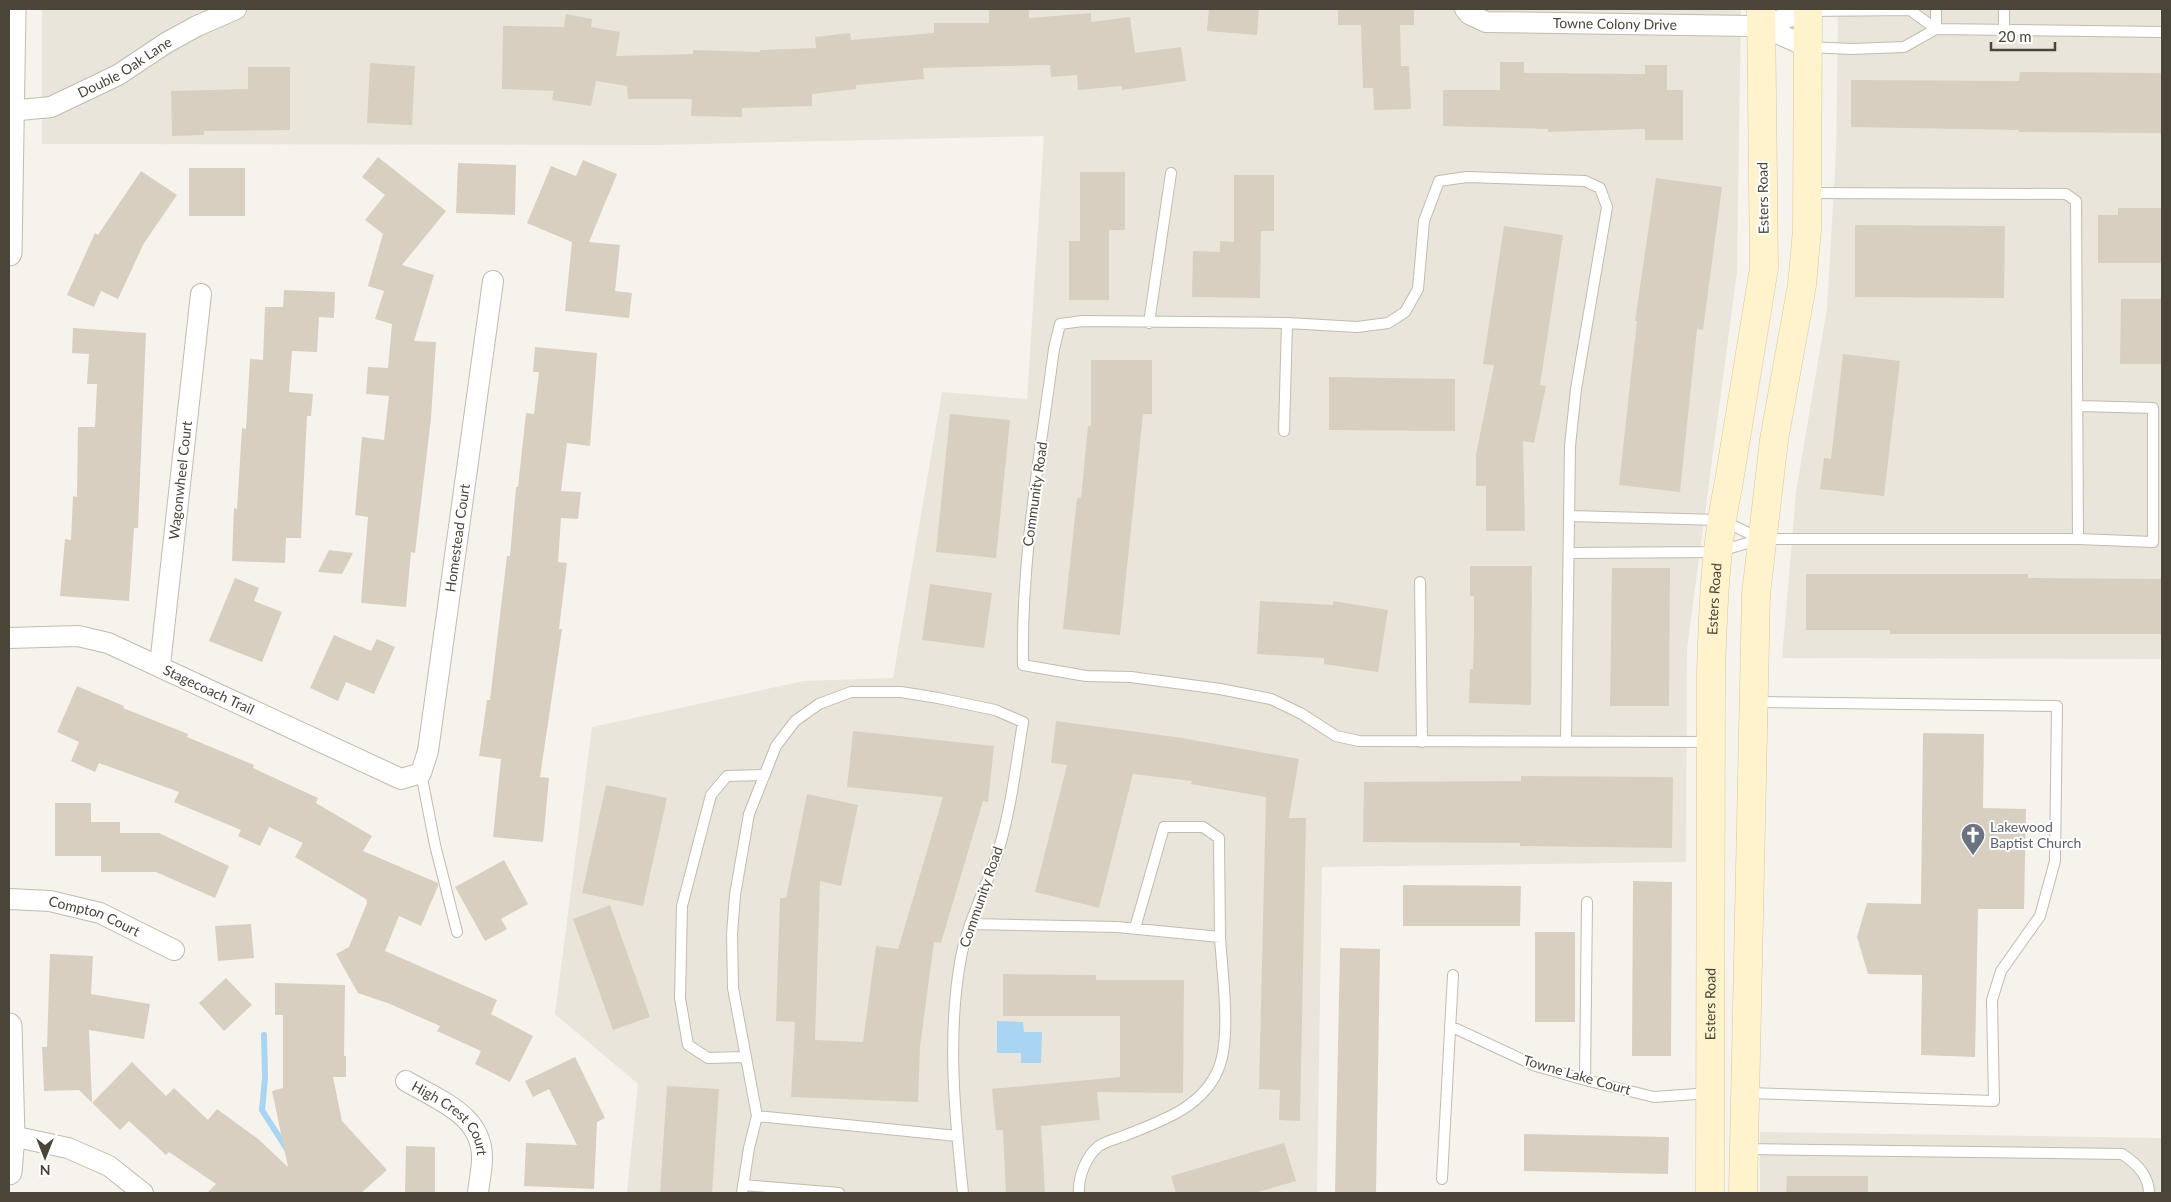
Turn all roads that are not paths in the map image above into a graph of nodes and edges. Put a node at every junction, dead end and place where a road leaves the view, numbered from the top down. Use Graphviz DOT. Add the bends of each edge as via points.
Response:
graph roads {
  1 [pos="14,9"];
  2 [pos="236,9"];
  3 [pos="1936,9"];
  4 [pos="2004,9"];
  5 [pos="1808,10"];
  6 [pos="1467,11"];
  7 [pos="1761,17"];
  8 [pos="1936,29"];
  9 [pos="2004,30"];
  10 [pos="2162,32"];
  11 [pos="1808,47"];
  12 [pos="11,111"];
  13 [pos="1171,173"];
  14 [pos="1807,193"];
  15 [pos="9,253"];
  16 [pos="493,281"];
  17 [pos="201,294"];
  18 [pos="1287,322"];
  19 [pos="1149,323"];
  20 [pos="2079,406"];
  21 [pos="1284,431"];
  22 [pos="1569,516"];
  23 [pos="1721,520"];
  24 [pos="1761,539"];
  25 [pos="2078,539"];
  26 [pos="1717,552"];
  27 [pos="1569,553"];
  28 [pos="1420,582"];
  29 [pos="9,638"];
  30 [pos="160,665"];
  31 [pos="1753,702"];
  32 [pos="1566,741"];
  33 [pos="1422,742"];
  34 [pos="1710,742"];
  35 [pos="421,773"];
  36 [pos="765,775"];
  37 [pos="9,899"];
  38 [pos="1587,902"];
  39 [pos="970,924"];
  40 [pos="1136,928"];
  41 [pos="457,932"];
  42 [pos="1220,937"];
  43 [pos="174,950"];
  44 [pos="1453,975"];
  45 [pos="9,1026"];
  46 [pos="1450,1026"];
  47 [pos="745,1057"];
  48 [pos="1585,1080"];
  49 [pos="406,1081"];
  50 [pos="1710,1093"];
  51 [pos="1745,1093"];
  52 [pos="757,1116"];
  53 [pos="12,1136"];
  54 [pos="957,1136"];
  55 [pos="1743,1149"];
  56 [pos="9,1172"];
  57 [pos="1442,1179"];
  58 [pos="742,1189"];
  59 [pos="143,1193"];
  60 [pos="478,1193"];
  61 [pos="839,1193"];
  62 [pos="964,1193"];
  63 [pos="1079,1193"];
  64 [pos="1710,1193"];
  65 [pos="1743,1193"];
  66 [pos="2149,1193"];
  1 -- 12 [label="street"];
  2 -- 12 [label="street, Double Oak Lane" via="197,26 118,75 51,107"];
  3 -- 8 [label="lane"];
  4 -- 9 [label="lane"];
  5 -- 7 [label="street, Towne Colony Drive"];
  5 -- 8 [label="lane" via="1910,10"];
  5 -- 11 [label="main road"];
  6 -- 7 [label="street, Towne Colony Drive" via="1486,22"];
  7 -- 11 [label="street, Towne Colony Drive"];
  7 -- 23 [label="main road, Esters Road" via="1764,268"];
  8 -- 9 [label="lane"];
  8 -- 11 [label="lane" via="1904,47"];
  9 -- 10 [label="lane"];
  11 -- 14 [label="main road"];
  12 -- 15 [label="street"];
  13 -- 19 [label="lane"];
  14 -- 20 [label="lane" via="2066,194 2076,201"];
  14 -- 24 [label="main road" via="1802,285 1774,440"];
  16 -- 35 [label="street, Homestead Court" via="428,751"];
  17 -- 30 [label="street, Wagonwheel Court"];
  18 -- 19 [label="lane"];
  18 -- 21 [label="lane"];
  18 -- 22 [label="lane" via="1357,328 1388,322 1405,312 1418,289 1424,221 1439,181 1467,176 1585,181 1600,188 1607,207 1576,389 1570,446"];
  19 -- 33 [label="lane, Community Road" via="1060,324 1026,561 1022,665 1067,673 1131,677 1228,690 1271,699 1336,736 1359,741"];
  20 -- 25 [label="lane"];
  20 -- 25 [label="lane" via="2153,408 2153,542"];
  22 -- 23 [label="lane"];
  22 -- 27 [label="lane"];
  23 -- 24 [label="lane"];
  23 -- 26 [label="main road, Esters Road"];
  24 -- 25 [label="lane"];
  24 -- 26 [label="lane"];
  24 -- 31 [label="main road"];
  26 -- 27 [label="lane"];
  26 -- 34 [label="main road, Esters Road" via="1710,672"];
  27 -- 32 [label="lane"];
  28 -- 33 [label="lane"];
  29 -- 30 [label="street, Stagecoach Trail" via="78,636 108,643"];
  30 -- 35 [label="street, Stagecoach Trail" via="401,779"];
  31 -- 51 [label="main road"];
  31 -- 51 [label="lane" via="2057,706 2055,861 2040,916 2001,971 1992,1000 1994,1101"];
  32 -- 33 [label="lane"];
  32 -- 34 [label="lane"];
  34 -- 50 [label="main road, Esters Road"];
  35 -- 41 [label="lane"];
  36 -- 39 [label="lane, Community Road" via="776,746 795,721 819,704 851,692 901,692 938,698 995,710 1023,722 1010,806 998,852"];
  36 -- 47 [label="lane" via="749,814 735,895 732,934 733,988"];
  36 -- 47 [label="lane" via="727,776 711,795 682,906 680,998 688,1045 708,1058"];
  37 -- 43 [label="street, Compton Court" via="50,901 100,913"];
  38 -- 48 [label="lane"];
  39 -- 40 [label="lane"];
  39 -- 54 [label="lane, Community Road" via="960,961 955,1000 953,1036"];
  40 -- 42 [label="lane"];
  40 -- 42 [label="lane" via="1164,827 1204,827 1220,838"];
  42 -- 63 [label="lane" via="1225,1037 1219,1070 1203,1093 1188,1107 1099,1146 1085,1163 1078,1184"];
  44 -- 46 [label="lane"];
  45 -- 53 [label="street"];
  46 -- 48 [label="lane, Towne Lake Court" via="1536,1066"];
  46 -- 57 [label="lane"];
  47 -- 52 [label="lane"];
  48 -- 50 [label="lane, Towne Lake Court" via="1654,1097"];
  49 -- 60 [label="street, High Crest Court" via="458,1111 472,1123 479,1137 482,1157"];
  50 -- 51 [label="main road"];
  50 -- 64 [label="main road, Esters Road"];
  51 -- 55 [label="main road"];
  52 -- 54 [label="lane"];
  52 -- 58 [label="lane"];
  53 -- 56 [label="street"];
  53 -- 59 [label="street" via="68,1148 109,1166"];
  54 -- 62 [label="lane, Community Road"];
  55 -- 65 [label="main road"];
  55 -- 66 [label="lane" via="2122,1154 2135,1162 2144,1174"];
  58 -- 61 [label="lane"];
}
